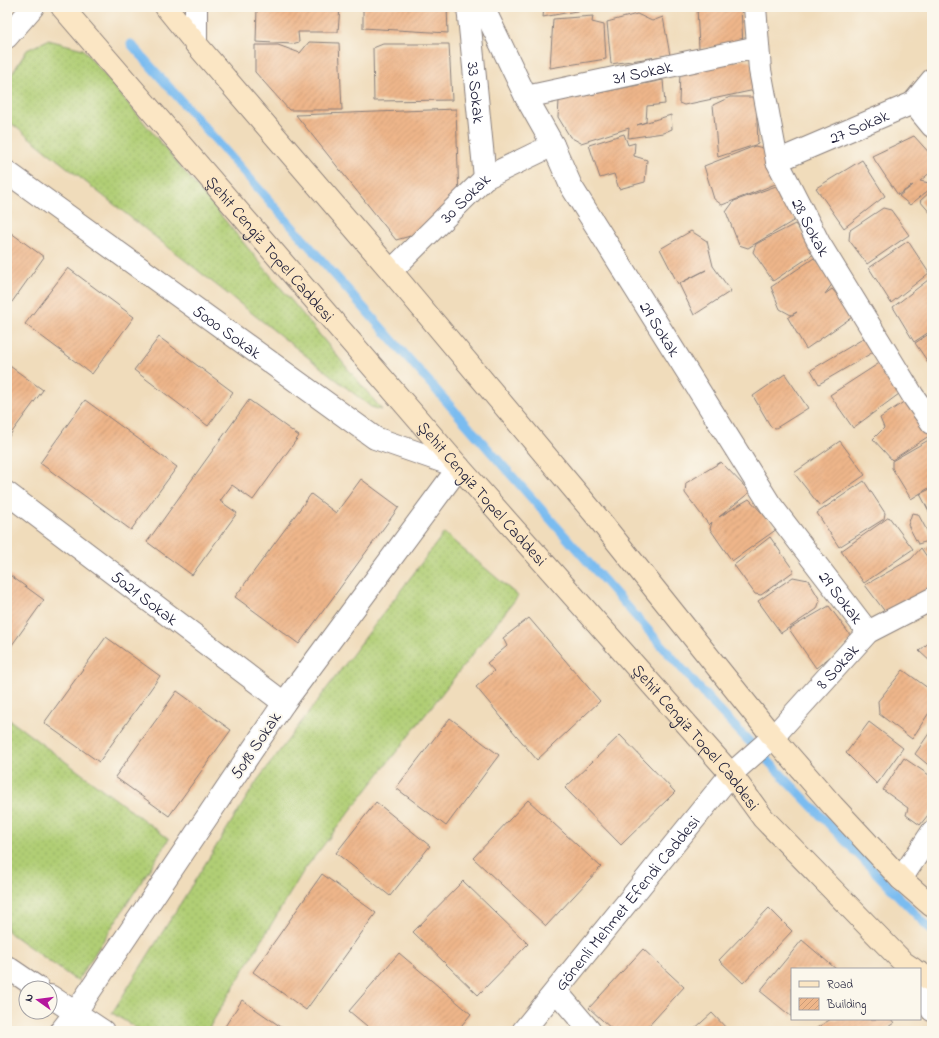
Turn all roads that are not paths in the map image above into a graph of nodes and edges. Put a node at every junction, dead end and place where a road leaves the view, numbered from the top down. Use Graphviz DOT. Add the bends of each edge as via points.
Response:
graph roads {
  1 [pos="33,7"];
  2 [pos="62,7"];
  3 [pos="166,7"];
  4 [pos="196,7"];
  5 [pos="468,7"];
  6 [pos="483,7"];
  7 [pos="755,7"];
  8 [pos="7,37"];
  9 [pos="196,44"];
  10 [pos="758,47"];
  11 [pos="932,80"];
  12 [pos="526,97"];
  13 [pos="913,103"];
  14 [pos="932,126"];
  15 [pos="553,145"];
  16 [pos="778,161"];
  17 [pos="7,172"];
  18 [pos="486,178"];
  19 [pos="391,271"];
  20 [pos="932,423"];
  21 [pos="459,466"];
  22 [pos="7,493"];
  23 [pos="932,599"];
  24 [pos="868,632"];
  25 [pos="284,703"];
  26 [pos="773,737"];
  27 [pos="731,774"];
  28 [pos="932,832"];
  29 [pos="901,879"];
  30 [pos="932,906"];
  31 [pos="7,967"];
  32 [pos="910,968"];
  33 [pos="921,975"];
  34 [pos="26,980"];
  35 [pos="932,981"];
  36 [pos="556,991"];
  37 [pos="921,992"];
  38 [pos="58,1001"];
  39 [pos="932,1010"];
  40 [pos="75,1013"];
  41 [pos="61,1031"];
  42 [pos="103,1031"];
  43 [pos="523,1031"];
  44 [pos="590,1031"];
  1 -- 8 [label="street"];
  2 -- 21 [label="main road, Şehit Cengiz Topel Caddesi"];
  3 -- 9 [label="main road"];
  4 -- 9 [label="street"];
  5 -- 18 [label="street, 33 Sokak"];
  6 -- 12 [label="street, 29 Sokak"];
  7 -- 10 [label="street, 28 Sokak"];
  9 -- 19 [label="main road"];
  10 -- 12 [label="street, 31 Sokak"];
  10 -- 16 [label="street, 28 Sokak" via="760,70"];
  11 -- 13 [label="street, 27 Sokak"];
  12 -- 15 [label="street, 29 Sokak"];
  13 -- 14 [label="street"];
  13 -- 16 [label="street, 27 Sokak"];
  15 -- 18 [label="street, 30 Sokak"];
  15 -- 24 [label="street, 29 Sokak" via="571,186 770,504"];
  16 -- 20 [label="street, 28 Sokak" via="819,243"];
  17 -- 21 [label="street, 5000 Sokak" via="375,438"];
  18 -- 19 [label="street, 30 Sokak"];
  19 -- 26 [label="main road" via="593,512"];
  21 -- 25 [label="street, 5018 Sokak"];
  21 -- 27 [label="main road, Şehit Cengiz Topel Caddesi"];
  22 -- 25 [label="street, 5021 Sokak"];
  23 -- 24 [label="street, 8 Sokak"];
  24 -- 26 [label="street, 8 Sokak"];
  25 -- 40 [label="street, 5018 Sokak"];
  26 -- 27 [label="street, 8 Sokak"];
  26 -- 29 [label="main road"];
  27 -- 32 [label="main road, Şehit Cengiz Topel Caddesi" via="763,818"];
  27 -- 36 [label="street, Gönenli Mehmet Efendi Caddesi"];
  28 -- 29 [label="street"];
  29 -- 30 [label="main road"];
  31 -- 34 [label="street"];
  33 -- 35 [label="main road, Şehit Cengiz Topel Caddesi"];
  36 -- 43 [label="street, Gönenli Mehmet Efendi Caddesi"];
  36 -- 44 [label="street"];
  37 -- 39 [label="street"];
  38 -- 40 [label="street"];
  40 -- 41 [label="street, 5018 Sokak"];
  40 -- 42 [label="street"];
}
